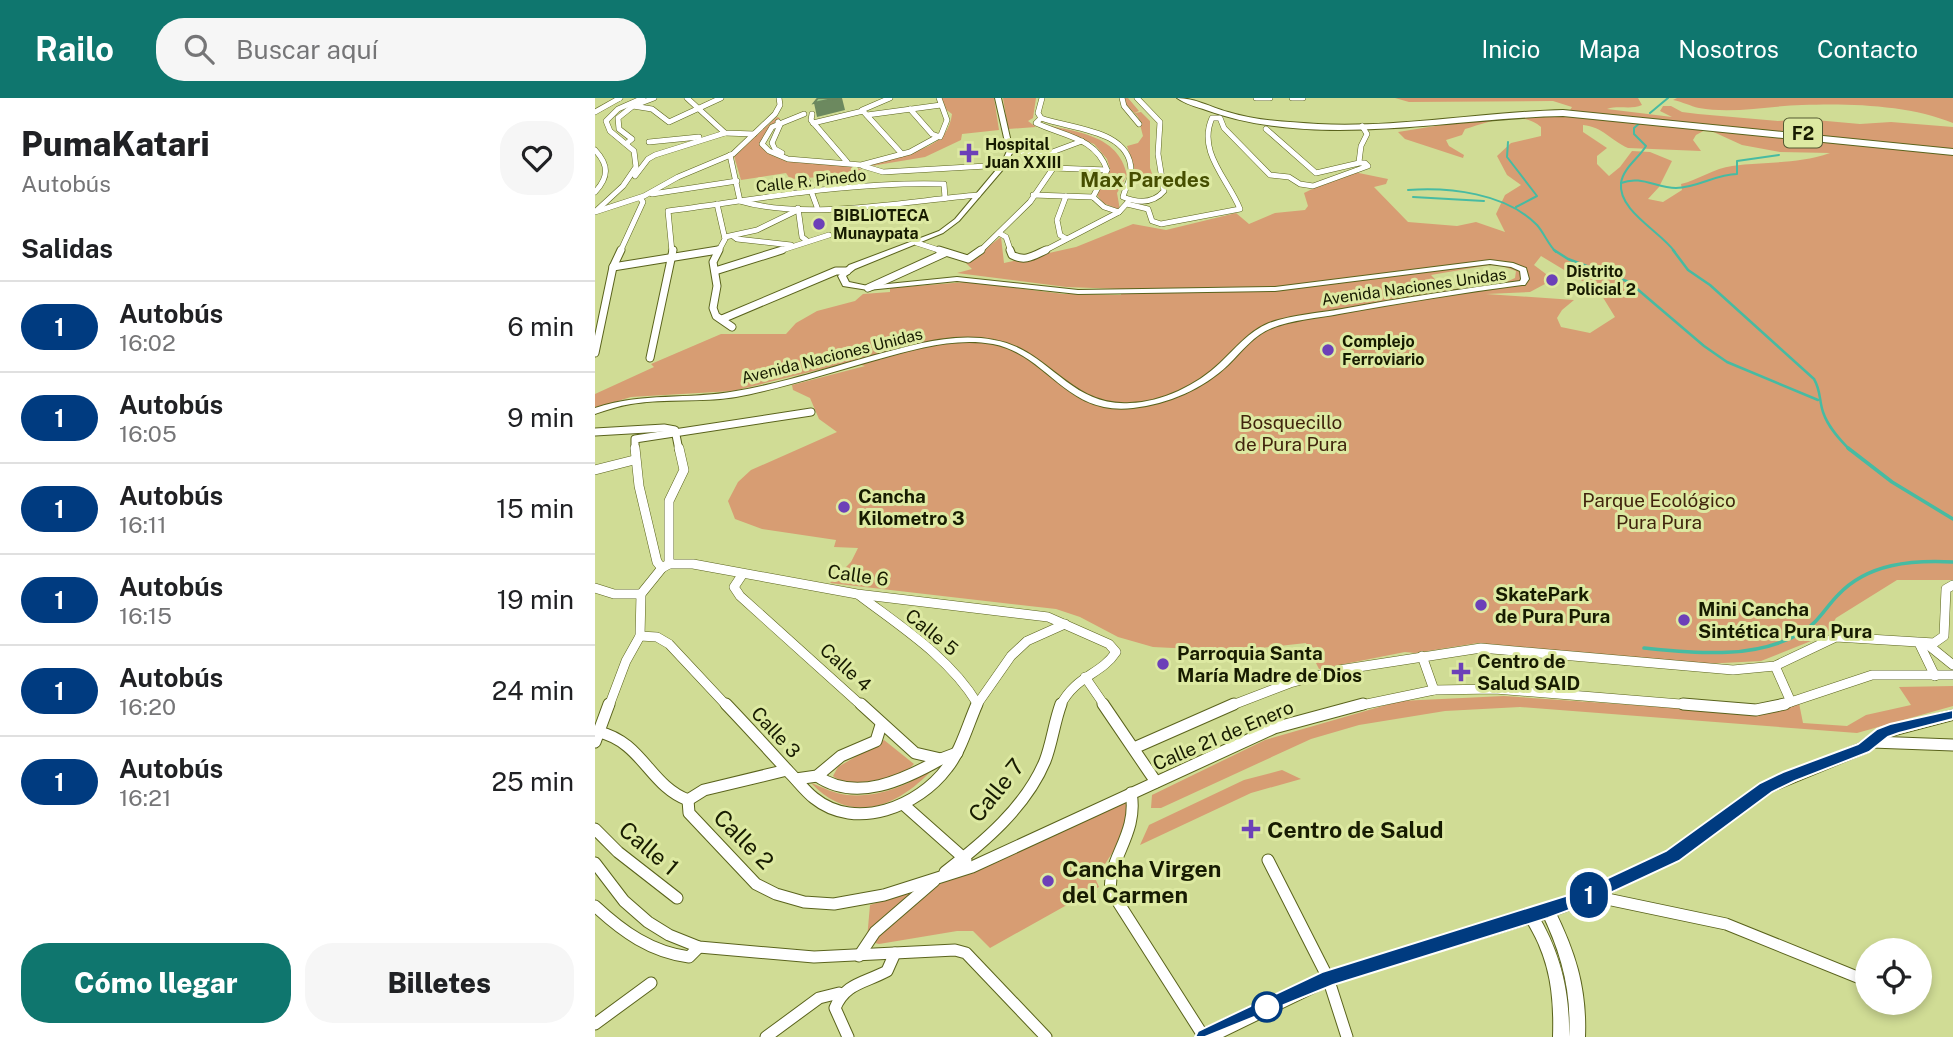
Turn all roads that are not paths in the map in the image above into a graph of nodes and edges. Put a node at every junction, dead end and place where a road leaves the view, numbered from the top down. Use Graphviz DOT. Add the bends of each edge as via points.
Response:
graph roads {
  1 [pos="620,98"];
  2 [pos="643,98"];
  3 [pos="654,98"];
  4 [pos="687,98"];
  5 [pos="721,98"];
  6 [pos="779,98"];
  7 [pos="998,98"];
  8 [pos="1042,98"];
  9 [pos="1122,98"];
  10 [pos="1137,98"];
  11 [pos="1181,98"];
  12 [pos="1188,98"];
  13 [pos="1256,98"];
  14 [pos="1270,98"];
  15 [pos="1292,98"];
  16 [pos="1301,98"];
  17 [pos="885,99"];
  18 [pos="940,101"];
  19 [pos="633,106"];
  20 [pos="698,108"];
  21 [pos="817,109"];
  22 [pos="910,109"];
  23 [pos="595,112"];
  24 [pos="865,113"];
  25 [pos="775,114"];
  26 [pos="804,114"];
  27 [pos="811,114"];
  28 [pos="1041,118"];
  29 [pos="777,122"];
  30 [pos="813,122"];
  31 [pos="1139,124"];
  32 [pos="1362,127"];
  33 [pos="1266,129"];
  34 [pos="725,133"];
  35 [pos="754,134"];
  36 [pos="711,136"];
  37 [pos="940,137"];
  38 [pos="1082,141"];
  39 [pos="649,142"];
  40 [pos="627,143"];
  41 [pos="1953,150"];
  42 [pos="1010,151"];
  43 [pos="596,152"];
  44 [pos="902,154"];
  45 [pos="1047,154"];
  46 [pos="730,155"];
  47 [pos="603,159"];
  48 [pos="792,159"];
  49 [pos="595,161"];
  50 [pos="847,162"];
  51 [pos="1359,162"];
  52 [pos="862,165"];
  53 [pos="1005,165"];
  54 [pos="1054,168"];
  55 [pos="1107,170"];
  56 [pos="807,180"];
  57 [pos="737,181"];
  58 [pos="623,186"];
  59 [pos="595,192"];
  60 [pos="811,192"];
  61 [pos="649,193"];
  62 [pos="978,195"];
  63 [pos="1033,195"];
  64 [pos="1066,196"];
  65 [pos="1093,197"];
  66 [pos="639,198"];
  67 [pos="945,198"];
  68 [pos="740,201"];
  69 [pos="1128,202"];
  70 [pos="717,204"];
  71 [pos="817,208"];
  72 [pos="798,209"];
  73 [pos="595,212"];
  74 [pos="1119,212"];
  75 [pos="999,233"];
  76 [pos="829,234"];
  77 [pos="729,236"];
  78 [pos="1065,238"];
  79 [pos="806,240"];
  80 [pos="917,243"];
  81 [pos="792,245"];
  82 [pos="718,250"];
  83 [pos="945,253"];
  84 [pos="672,257"];
  85 [pos="613,267"];
  86 [pos="715,271"];
  87 [pos="846,271"];
  88 [pos="867,288"];
  89 [pos="722,319"];
  90 [pos="732,327"];
  91 [pos="595,353"];
  92 [pos="650,358"];
  93 [pos="595,411"];
  94 [pos="811,412"];
  95 [pos="595,432"];
  96 [pos="676,433"];
  97 [pos="634,460"];
  98 [pos="595,470"];
  99 [pos="666,566"];
  100 [pos="742,575"];
  101 [pos="1953,585"];
  102 [pos="597,588"];
  103 [pos="857,593"];
  104 [pos="641,594"];
  105 [pos="1065,624"];
  106 [pos="640,636"];
  107 [pos="1923,644"];
  108 [pos="1116,652"];
  109 [pos="1422,656"];
  110 [pos="1953,665"];
  111 [pos="1775,666"];
  112 [pos="1953,675"];
  113 [pos="1935,676"];
  114 [pos="1085,677"];
  115 [pos="1434,690"];
  116 [pos="1791,702"];
  117 [pos="977,703"];
  118 [pos="1953,715"];
  119 [pos="881,725"];
  120 [pos="597,737"];
  121 [pos="1872,741"];
  122 [pos="1953,745"];
  123 [pos="1134,748"];
  124 [pos="957,753"];
  125 [pos="941,759"];
  126 [pos="787,770"];
  127 [pos="817,776"];
  128 [pos="796,779"];
  129 [pos="1156,782"];
  130 [pos="1132,793"];
  131 [pos="688,800"];
  132 [pos="904,805"];
  133 [pos="595,829"];
  134 [pos="1268,860"];
  135 [pos="595,863"];
  136 [pos="968,863"];
  137 [pos="937,878"];
  138 [pos="1600,890"];
  139 [pos="677,898"];
  140 [pos="595,906"];
  141 [pos="1540,913"];
  142 [pos="699,947"];
  143 [pos="895,954"];
  144 [pos="859,956"];
  145 [pos="1855,976"];
  146 [pos="1328,978"];
  147 [pos="651,983"];
  148 [pos="839,993"];
  149 [pos="595,1024"];
  150 [pos="766,1037"];
  151 [pos="848,1037"];
  152 [pos="1046,1037"];
  153 [pos="1205,1037"];
  154 [pos="1347,1037"];
  155 [pos="1561,1037"];
  156 [pos="1577,1037"];
  1 -- 23 [label="street"];
  2 -- 40 [label="street" via="618,109 606,121 610,131"];
  3 -- 19 [label="street"];
  4 -- 20 [label="street"];
  5 -- 20 [label="street"];
  6 -- 25 [label="street"];
  7 -- 42 [label="street"];
  8 -- 28 [label="street"];
  9 -- 31 [label="street"];
  10 -- 69 [label="street" via="1160,122 1158,154 1164,191 1150,201"];
  11 -- 32 [label="highway, F2" via="1269,122"];
  12 -- 41 [label="highway, F2" via="1238,114 1308,124 1560,110"];
  13 -- 14 [label="street"];
  15 -- 16 [label="street"];
  17 -- 24 [label="street"];
  18 -- 22 [label="street"];
  18 -- 37 [label="street" via="947,124"];
  19 -- 20 [label="street" via="652,109 668,122"];
  19 -- 40 [label="street" via="617,122 632,139"];
  20 -- 34 [label="street"];
  21 -- 27 [label="street"];
  22 -- 24 [label="street"];
  22 -- 37 [label="street"];
  24 -- 30 [label="street"];
  24 -- 44 [label="street"];
  25 -- 26 [label="street"];
  25 -- 35 [label="street"];
  26 -- 27 [label="street"];
  26 -- 29 [label="street"];
  27 -- 30 [label="street"];
  28 -- 38 [label="street" via="1036,123"];
  28 -- 69 [label="street" via="1119,144 1131,168 1122,194"];
  29 -- 48 [label="street" via="772,146"];
  29 -- 48 [label="street" via="762,138 762,145"];
  30 -- 50 [label="street"];
  32 -- 41 [label="highway, F2" via="1563,113"];
  32 -- 51 [label="street" via="1367,134"];
  33 -- 51 [label="street" via="1316,173"];
  34 -- 35 [label="street"];
  34 -- 36 [label="street"];
  35 -- 46 [label="street"];
  36 -- 39 [label="street"];
  36 -- 58 [label="street" via="648,159"];
  37 -- 44 [label="street"];
  38 -- 45 [label="street"];
  38 -- 55 [label="street" via="1101,153"];
  40 -- 58 [label="street" via="634,151 636,167"];
  42 -- 45 [label="street"];
  42 -- 53 [label="street"];
  43 -- 47 [label="street"];
  44 -- 52 [label="street"];
  45 -- 54 [label="street" via="1056,161"];
  46 -- 57 [label="street"];
  46 -- 61 [label="street"];
  47 -- 49 [label="street"];
  47 -- 59 [label="street" via="607,176"];
  48 -- 50 [label="street"];
  50 -- 52 [label="street"];
  51 -- 69 [label="street" via="1368,166 1313,186 1300,184 1289,177 1270,175 1224,128 1220,118 1212,118 1207,136 1210,155 1240,210 1161,224 1152,221 1148,209"];
  52 -- 53 [label="street" via="883,172"];
  53 -- 62 [label="street"];
  54 -- 55 [label="street"];
  54 -- 63 [label="street"];
  55 -- 65 [label="street"];
  56 -- 60 [label="street"];
  57 -- 61 [label="street"];
  57 -- 68 [label="street"];
  58 -- 73 [label="street"];
  60 -- 67 [label="street, Calle R. Pinedo" via="934,183 944,184"];
  60 -- 68 [label="street, Calle R. Pinedo"];
  60 -- 71 [label="street"];
  61 -- 66 [label="street"];
  62 -- 67 [label="street"];
  62 -- 80 [label="street" via="949,226"];
  63 -- 64 [label="street"];
  63 -- 75 [label="street"];
  64 -- 65 [label="street"];
  64 -- 78 [label="street" via="1057,220"];
  65 -- 74 [label="street"];
  66 -- 73 [label="street"];
  66 -- 85 [label="street" via="643,202"];
  67 -- 71 [label="street"];
  68 -- 70 [label="street, Calle R. Pinedo"];
  68 -- 72 [label="street" via="764,209"];
  69 -- 74 [label="street"];
  70 -- 77 [label="street"];
  70 -- 84 [label="street, Calle R. Pinedo" via="668,211"];
  71 -- 72 [label="street"];
  72 -- 77 [label="street" via="757,230"];
  72 -- 79 [label="street"];
  74 -- 78 [label="street"];
  75 -- 78 [label="street" via="1006,237 1016,258 1031,258"];
  75 -- 83 [label="street" via="968,259"];
  76 -- 79 [label="street"];
  77 -- 81 [label="street"];
  77 -- 82 [label="street"];
  79 -- 81 [label="street"];
  80 -- 83 [label="street"];
  80 -- 87 [label="street"];
  81 -- 86 [label="street"];
  82 -- 84 [label="street"];
  82 -- 86 [label="street"];
  83 -- 88 [label="street"];
  84 -- 85 [label="street"];
  84 -- 92 [label="street"];
  85 -- 91 [label="street"];
  86 -- 89 [label="street" via="713,313"];
  87 -- 88 [label="street" via="842,276 846,284"];
  87 -- 89 [label="street"];
  88 -- 93 [label="street, Avenida Naciones Unidas" via="957,279 1078,292 1275,289 1490,262 1513,265 1525,275 1515,286 1422,296 1274,324 1259,331 1203,380 1132,406 1089,402 1028,355 994,342 970,341 892,353 735,394 639,398"];
  89 -- 90 [label="street"];
  94 -- 96 [label="street"];
  95 -- 96 [label="street" via="664,428"];
  96 -- 97 [label="street" via="635,439"];
  96 -- 99 [label="street" via="684,470 669,501"];
  97 -- 98 [label="street"];
  97 -- 99 [label="street" via="657,562"];
  99 -- 100 [label="street, Calle 6" via="693,564"];
  99 -- 104 [label="street"];
  100 -- 103 [label="street, Calle 6"];
  100 -- 119 [label="street, Calle 4" via="734,587 740,596"];
  101 -- 107 [label="street" via="1946,589 1944,636"];
  102 -- 104 [label="street" via="614,594"];
  103 -- 105 [label="street, Calle 6" via="1037,615"];
  103 -- 117 [label="street, Calle 5" via="955,674 972,690"];
  104 -- 106 [label="street"];
  105 -- 108 [label="street, Calle 6" via="1109,644"];
  105 -- 117 [label="street, Calle 3" via="1027,640"];
  106 -- 120 [label="street"];
  106 -- 126 [label="street, Calle 3" via="657,637 669,644"];
  107 -- 110 [label="street"];
  107 -- 111 [label="street" via="1836,637"];
  107 -- 113 [label="street"];
  108 -- 114 [label="street, Calle 7"];
  109 -- 111 [label="street" via="1481,648 1733,670"];
  109 -- 115 [label="street"];
  109 -- 123 [label="street" via="1290,683"];
  111 -- 116 [label="street"];
  112 -- 113 [label="street, Calle 21 de Enero"];
  113 -- 116 [label="street, Calle 21 de Enero" via="1858,678"];
  114 -- 123 [label="street"];
  114 -- 136 [label="street, Calle 7" via="1059,706 1047,754 1031,785"];
  115 -- 116 [label="street, Calle 21 de Enero" via="1495,690 1756,710"];
  115 -- 129 [label="street, Calle 21 de Enero" via="1347,707 1274,728"];
  117 -- 124 [label="street, Calle 3"];
  118 -- 121 [label="main road" via="1896,728"];
  119 -- 125 [label="street, Calle 4" via="915,753"];
  119 -- 127 [label="street" via="876,741 841,756"];
  120 -- 131 [label="street, Calle 2" via="616,735 675,796"];
  121 -- 122 [label="street"];
  121 -- 138 [label="main road" via="1766,788 1672,856"];
  123 -- 129 [label="street"];
  124 -- 125 [label="street"];
  124 -- 132 [label="street, Calle 3" via="938,778"];
  125 -- 127 [label="street" via="888,785 848,788"];
  126 -- 128 [label="street, Calle 3"];
  126 -- 131 [label="street" via="704,790"];
  127 -- 128 [label="street"];
  128 -- 132 [label="street, Calle 3" via="815,799 837,810 867,813"];
  129 -- 130 [label="street, Calle 21 de Enero"];
  130 -- 136 [label="street, Calle 21 de Enero"];
  130 -- 153 [label="street" via="1122,852 1108,881"];
  131 -- 137 [label="street, Calle 2" via="689,813 738,867 776,894 834,904"];
  132 -- 136 [label="street"];
  133 -- 139 [label="street, Calle 1"];
  134 -- 146 [label="street"];
  135 -- 142 [label="street" via="624,901 648,922"];
  136 -- 137 [label="street, Calle 21 de Enero"];
  137 -- 144 [label="street" via="875,932"];
  138 -- 141 [label="main road"];
  138 -- 145 [label="street" via="1607,899 1726,924"];
  140 -- 142 [label="street" via="638,942 674,956 689,957"];
  141 -- 146 [label="main road"];
  141 -- 155 [label="street" via="1560,982"];
  141 -- 156 [label="street" via="1573,967 1579,1007"];
  142 -- 144 [label="street" via="814,957"];
  143 -- 144 [label="street"];
  143 -- 148 [label="street" via="887,971"];
  143 -- 152 [label="street" via="967,953"];
  146 -- 153 [label="main road"];
  146 -- 154 [label="street"];
  147 -- 149 [label="street"];
  148 -- 150 [label="street" via="819,998"];
  148 -- 151 [label="street" via="835,1008"];
}
